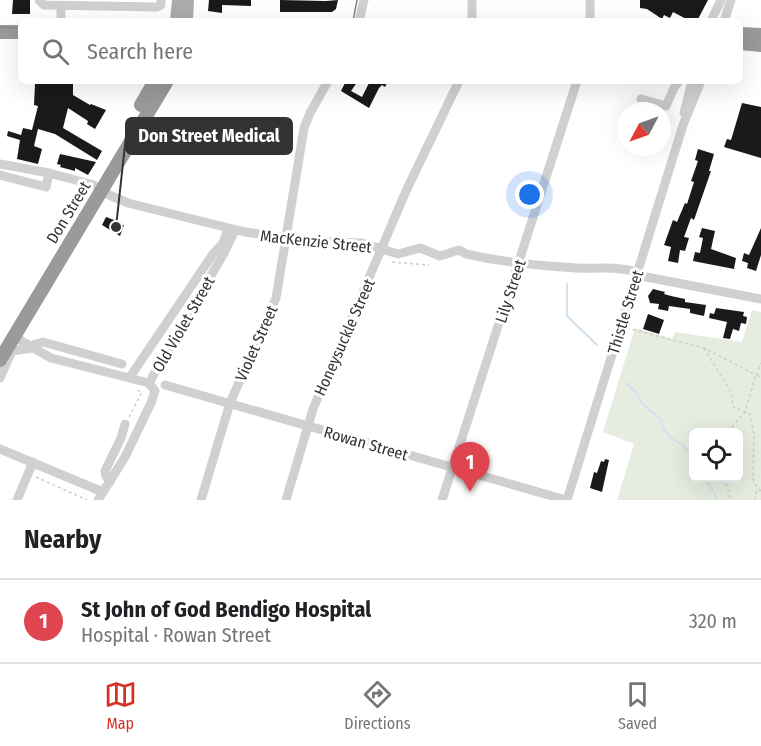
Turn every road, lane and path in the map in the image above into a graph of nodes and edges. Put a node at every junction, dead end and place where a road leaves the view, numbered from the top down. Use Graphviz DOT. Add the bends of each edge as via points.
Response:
graph roads {
  1 [pos="39,0"];
  2 [pos="161,0"];
  3 [pos="178,0"];
  4 [pos="188,0"];
  5 [pos="364,0"];
  6 [pos="472,0"];
  7 [pos="590,0"];
  8 [pos="721,0"];
  9 [pos="731,0"];
  10 [pos="142,4"];
  11 [pos="61,6"];
  12 [pos="61,18"];
  13 [pos="176,18"];
  14 [pos="187,18"];
  15 [pos="360,18"];
  16 [pos="472,18"];
  17 [pos="590,18"];
  18 [pos="712,18"];
  19 [pos="725,18"];
  20 [pos="0,23"];
  21 [pos="18,23"];
  22 [pos="0,32"];
  23 [pos="18,32"];
  24 [pos="743,34"];
  25 [pos="761,35"];
  26 [pos="743,44"];
  27 [pos="761,45"];
  28 [pos="153,84"];
  29 [pos="164,84"];
  30 [pos="326,84"];
  31 [pos="458,84"];
  32 [pos="576,84"];
  33 [pos="677,84"];
  34 [pos="691,84"];
  35 [pos="700,84"];
  36 [pos="642,99"];
  37 [pos="683,125"];
  38 [pos="0,165"];
  39 [pos="109,168"];
  40 [pos="49,173"];
  41 [pos="0,175"];
  42 [pos="95,188"];
  43 [pos="231,230"];
  44 [pos="285,238"];
  45 [pos="382,249"];
  46 [pos="392,262"];
  47 [pos="519,262"];
  48 [pos="429,265"];
  49 [pos="637,274"];
  50 [pos="761,299"];
  51 [pos="620,327"];
  52 [pos="13,336"];
  53 [pos="0,342"];
  54 [pos="31,347"];
  55 [pos="704,348"];
  56 [pos="0,360"];
  57 [pos="761,363"];
  58 [pos="122,364"];
  59 [pos="756,375"];
  60 [pos="761,377"];
  61 [pos="0,378"];
  62 [pos="130,378"];
  63 [pos="150,382"];
  64 [pos="165,385"];
  65 [pos="137,390"];
  66 [pos="230,403"];
  67 [pos="744,412"];
  68 [pos="125,424"];
  69 [pos="306,426"];
  70 [pos="731,428"];
  71 [pos="0,449"];
  72 [pos="33,462"];
  73 [pos="453,467"];
  74 [pos="31,475"];
  75 [pos="110,482"];
  76 [pos="726,482"];
  77 [pos="757,488"];
  78 [pos="761,491"];
  79 [pos="100,496"];
  80 [pos="83,499"];
  81 [pos="17,500"];
  82 [pos="87,500"];
  83 [pos="201,500"];
  84 [pos="286,500"];
  85 [pos="442,500"];
  86 [pos="566,500"];
  87 [pos="731,500"];
  88 [pos="755,500"];
  1 -- 11 [label="street" via="44,6"];
  2 -- 10 [label="street" via="157,7"];
  3 -- 13 [label="main road"];
  4 -- 14 [label="main road"];
  5 -- 15 [label="street"];
  6 -- 16 [label="street"];
  7 -- 17 [label="street"];
  8 -- 18 [label="street"];
  9 -- 19 [label="street"];
  10 -- 11 [label="street" via="112,8"];
  11 -- 12 [label="street"];
  20 -- 21 [label="highway"];
  22 -- 23 [label="highway"];
  24 -- 25 [label="highway"];
  26 -- 27 [label="highway"];
  28 -- 39 [label="highway, Don Street"];
  29 -- 39 [label="highway, Don Street"];
  30 -- 44 [label="street, Violet Street" via="304,128"];
  31 -- 45 [label="street, Honeysuckle Street"];
  32 -- 47 [label="street, Lily Street"];
  33 -- 36 [label="street" via="666,106"];
  34 -- 37 [label="street, Thistle Street"];
  35 -- 37 [label="street, Thistle Street"];
  37 -- 49 [label="street, Thistle Street"];
  38 -- 40 [label="street, MacKenzie Street"];
  39 -- 42 [label="highway, Don Street"];
  40 -- 41 [label="street" via="46,188"];
  40 -- 42 [label="street, MacKenzie Street"];
  42 -- 43 [label="street, MacKenzie Street" via="128,203"];
  42 -- 52 [label="highway, Don Street"];
  42 -- 53 [label="highway, Don Street"];
  43 -- 44 [label="street, MacKenzie Street"];
  43 -- 62 [label="street, Old Violet Street"];
  43 -- 63 [label="street, Old Violet Street" via="224,254"];
  44 -- 45 [label="street, MacKenzie Street" via="356,242"];
  44 -- 66 [label="street, Violet Street" via="274,306"];
  45 -- 47 [label="street, MacKenzie Street" via="398,254 418,248 436,256 458,249 466,254"];
  45 -- 69 [label="street, Honeysuckle Street"];
  46 -- 48 [label="path"];
  47 -- 49 [label="street, MacKenzie Street" via="616,267"];
  47 -- 73 [label="street, Lily Street"];
  49 -- 50 [label="street, MacKenzie Street"];
  49 -- 51 [label="street, Thistle Street"];
  51 -- 55 [label="path"];
  51 -- 86 [label="street, Thistle Street"];
  52 -- 54 [label="street"];
  52 -- 56 [label="highway, Don Street"];
  54 -- 58 [label="street" via="44,342"];
  54 -- 61 [label="street" via="12,351"];
  54 -- 62 [label="street" via="51,358"];
  55 -- 59 [label="path"];
  55 -- 67 [label="path" via="731,392 733,407"];
  57 -- 59 [label="path"];
  59 -- 60 [label="path"];
  59 -- 67 [label="path"];
  62 -- 63 [label="street"];
  63 -- 75 [label="street, Old Violet Street" via="154,397"];
  64 -- 66 [label="street, Rowan Street"];
  65 -- 68 [label="path" via="142,392"];
  66 -- 69 [label="street, Rowan Street"];
  66 -- 83 [label="street, Violet Street"];
  67 -- 70 [label="path"];
  67 -- 77 [label="path" via="750,414 754,435 753,479"];
  68 -- 75 [label="street, Old Violet Street" via="105,471"];
  69 -- 73 [label="street, Rowan Street"];
  69 -- 84 [label="street, Honeysuckle Street"];
  71 -- 72 [label="street"];
  72 -- 79 [label="street"];
  72 -- 81 [label="street"];
  73 -- 85 [label="street, Lily Street"];
  73 -- 86 [label="street, Rowan Street"];
  74 -- 80 [label="path"];
  75 -- 79 [label="street, Old Violet Street"];
  76 -- 87 [label="path"];
  77 -- 78 [label="path"];
  77 -- 88 [label="path"];
  80 -- 82 [label="path"];
}
